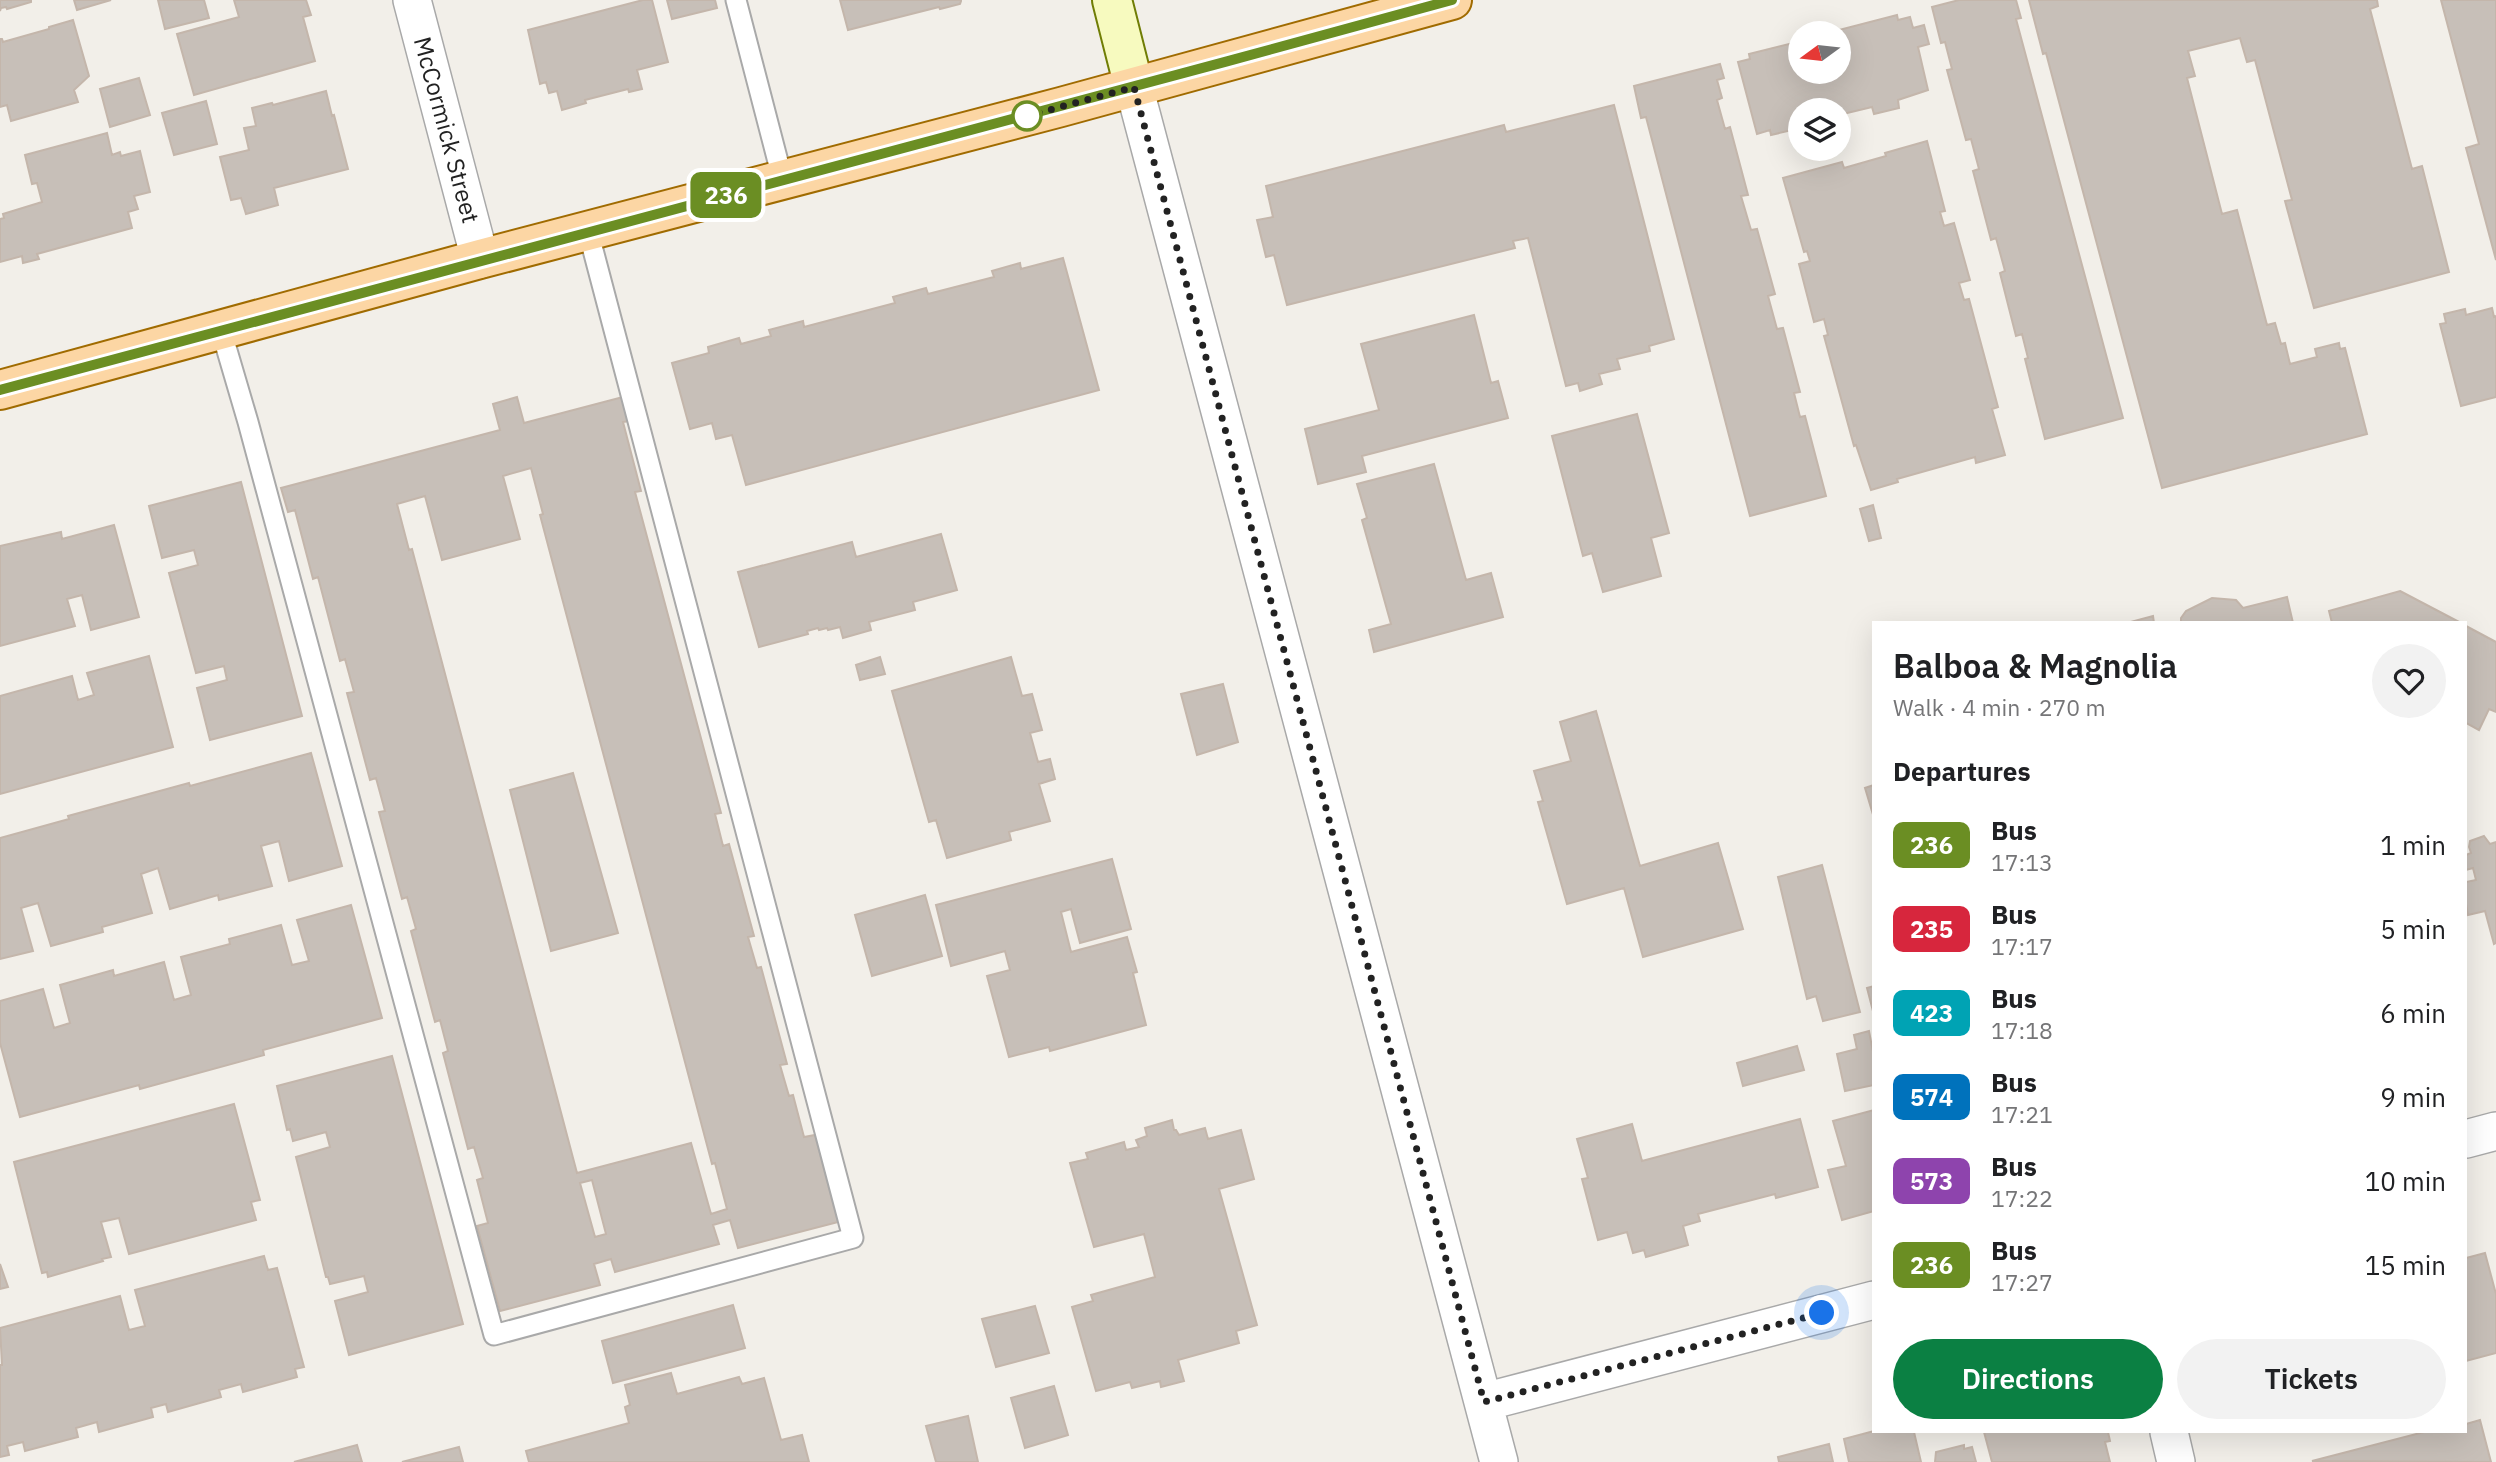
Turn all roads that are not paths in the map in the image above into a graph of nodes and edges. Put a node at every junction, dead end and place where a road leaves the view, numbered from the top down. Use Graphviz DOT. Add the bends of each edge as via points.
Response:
graph roads {
  1 [pos="412,0"];
  2 [pos="736,0"];
  3 [pos="1112,0"];
  4 [pos="1452,0"];
  5 [pos="1134,87"];
  6 [pos="783,180"];
  7 [pos="588,231"];
  8 [pos="480,259"];
  9 [pos="221,330"];
  10 [pos="0,390"];
  11 [pos="2496,1131"];
  12 [pos="2467,1139"];
  13 [pos="1872,1301"];
  14 [pos="1484,1402"];
  15 [pos="2169,1433"];
  16 [pos="1499,1462"];
  17 [pos="2176,1462"];
  1 -- 8 [label="street, McCormick Street"];
  2 -- 6 [label="lane"];
  3 -- 5 [label="main road"];
  4 -- 5 [label="main road"];
  5 -- 6 [label="main road"];
  5 -- 14 [label="street"];
  6 -- 7 [label="main road"];
  7 -- 8 [label="main road"];
  7 -- 9 [label="lane" via="853,1238 494,1335"];
  8 -- 9 [label="main road"];
  9 -- 10 [label="main road"];
  11 -- 12 [label="street"];
  13 -- 14 [label="street"];
  14 -- 16 [label="street"];
  15 -- 17 [label="street"];
}
